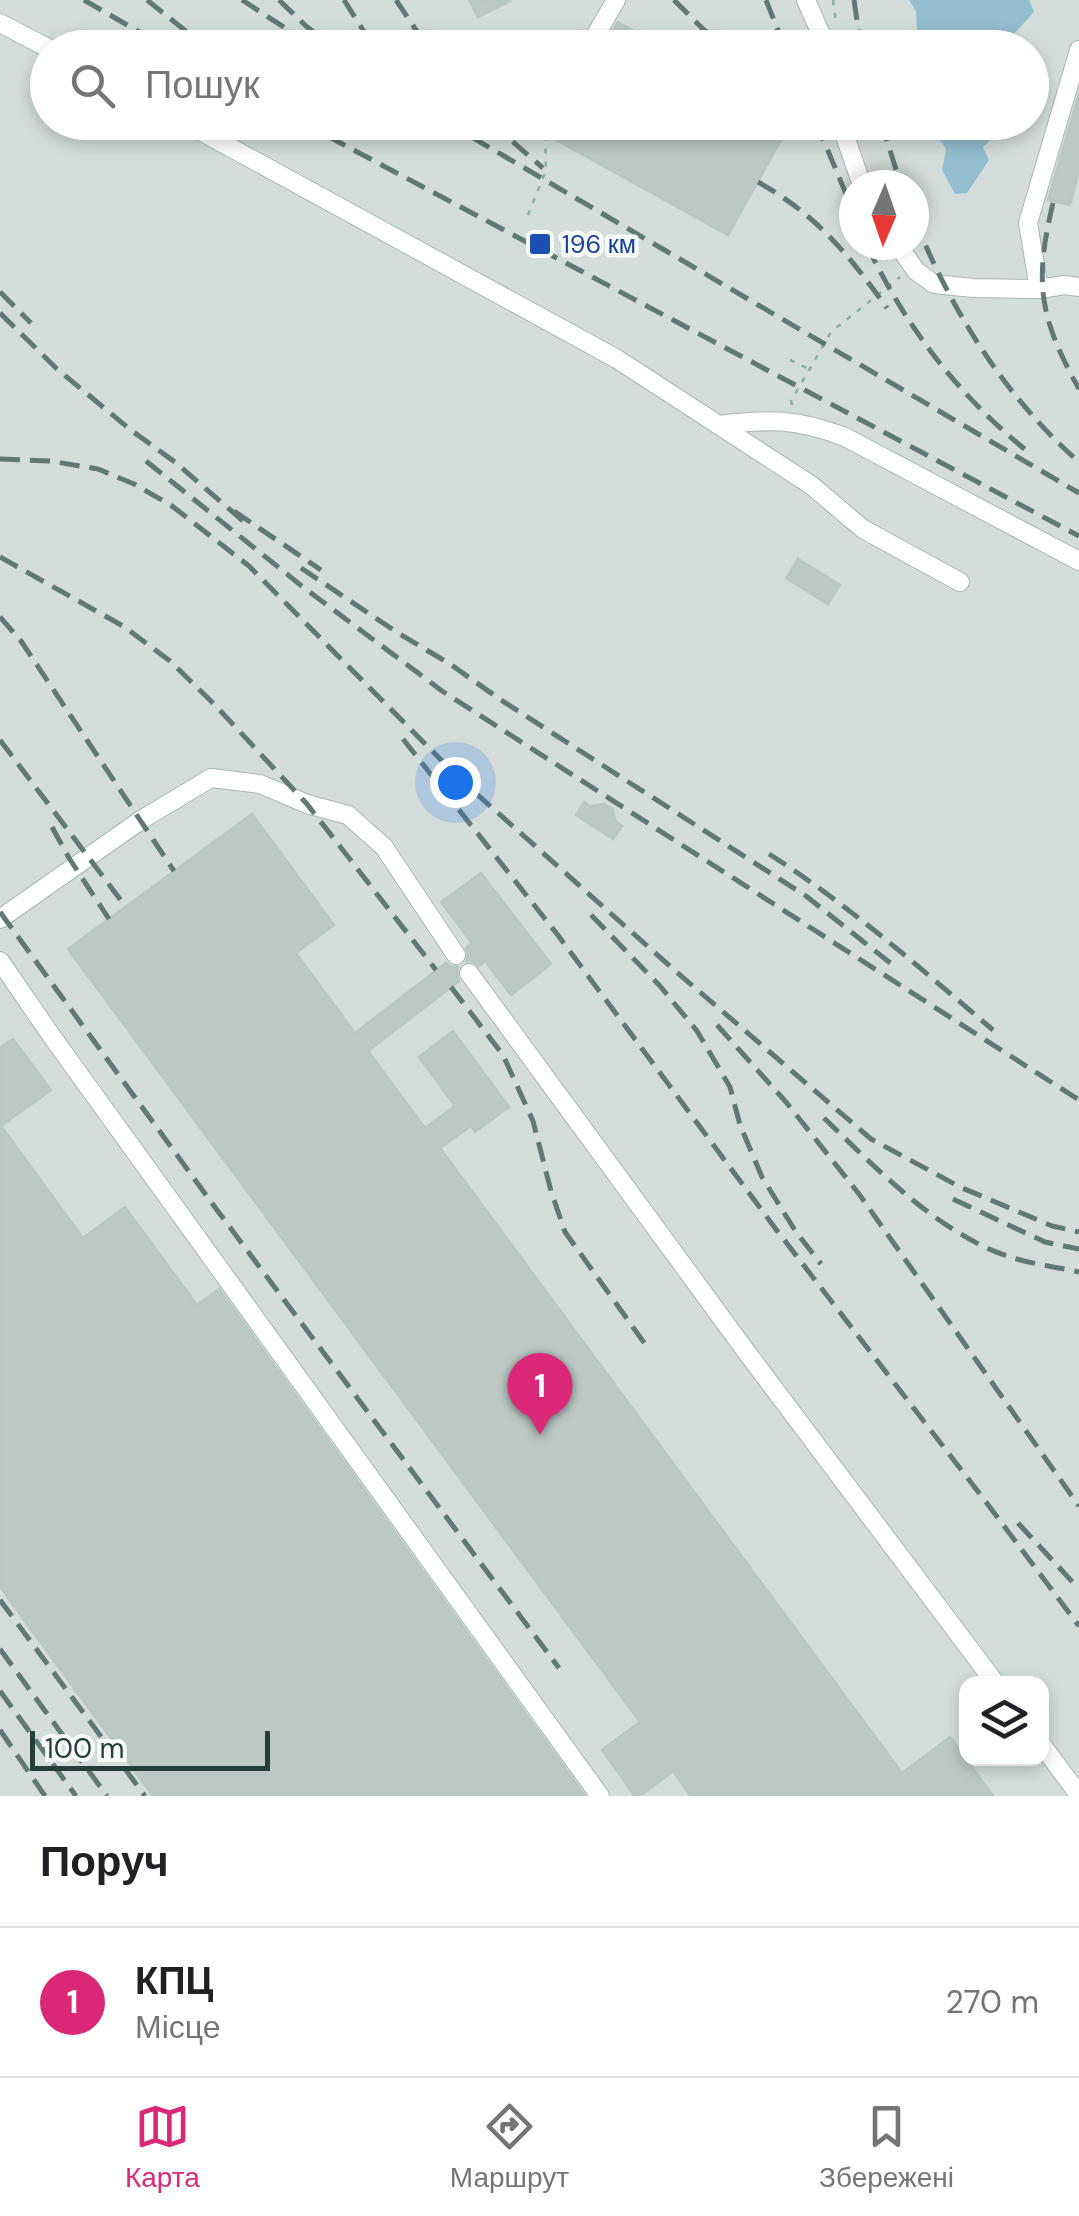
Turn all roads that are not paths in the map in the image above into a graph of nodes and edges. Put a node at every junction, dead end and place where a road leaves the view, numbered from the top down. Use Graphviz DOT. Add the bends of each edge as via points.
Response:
graph roads {
  1 [pos="616,0"];
  2 [pos="806,0"];
  3 [pos="0,23"];
  4 [pos="598,30"];
  5 [pos="819,30"];
  6 [pos="30,39"];
  7 [pos="1079,50"];
  8 [pos="217,140"];
  9 [pos="846,140"];
  10 [pos="856,170"];
  11 [pos="908,260"];
  12 [pos="1079,287"];
  13 [pos="1038,289"];
  14 [pos="718,425"];
  15 [pos="1079,561"];
  16 [pos="960,582"];
  17 [pos="0,919"];
  18 [pos="456,955"];
  19 [pos="0,962"];
  20 [pos="469,973"];
  21 [pos="990,1676"];
  22 [pos="1049,1754"];
  23 [pos="1079,1795"];
  24 [pos="600,1796"];
  1 -- 4 [label="lane"];
  2 -- 5 [label="lane"];
  3 -- 6 [label="lane"];
  7 -- 13 [label="lane" via="1028,223"];
  8 -- 14 [label="lane" via="617,359"];
  9 -- 10 [label="lane"];
  11 -- 13 [label="lane" via="934,284"];
  12 -- 13 [label="lane"];
  14 -- 15 [label="lane" via="818,426"];
  14 -- 16 [label="lane" via="812,485 863,530"];
  17 -- 18 [label="lane" via="212,778 260,784 348,815 384,846"];
  19 -- 24 [label="lane"];
  20 -- 21 [label="lane"];
  22 -- 23 [label="lane"];
}
